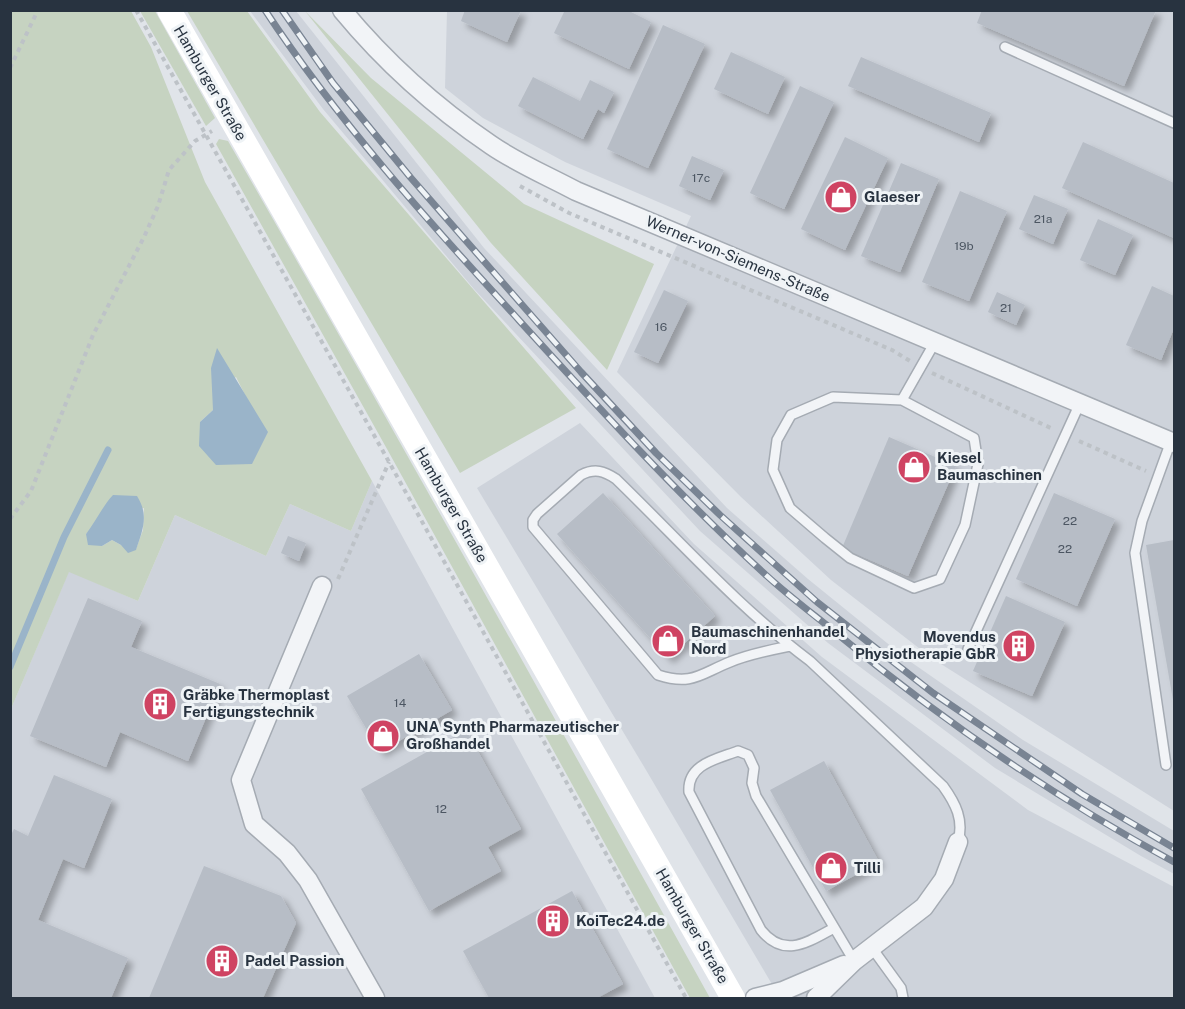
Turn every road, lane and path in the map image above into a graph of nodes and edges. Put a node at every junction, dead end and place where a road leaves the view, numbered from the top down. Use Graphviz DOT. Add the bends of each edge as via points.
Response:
graph roads {
  1 [pos="38,10"];
  2 [pos="136,10"];
  3 [pos="169,10"];
  4 [pos="342,10"];
  5 [pos="1005,47"];
  6 [pos="10,69"];
  7 [pos="229,118"];
  8 [pos="1174,123"];
  9 [pos="205,135"];
  10 [pos="935,342"];
  11 [pos="902,400"];
  12 [pos="1080,403"];
  13 [pos="1173,442"];
  14 [pos="389,462"];
  15 [pos="10,519"];
  16 [pos="322,586"];
  17 [pos="789,646"];
  18 [pos="968,649"];
  19 [pos="1166,765"];
  20 [pos="958,842"];
  21 [pos="834,928"];
  22 [pos="872,948"];
  23 [pos="854,961"];
  24 [pos="375,999"];
  25 [pos="686,999"];
  26 [pos="734,999"];
  27 [pos="755,999"];
  28 [pos="816,999"];
  29 [pos="903,999"];
  1 -- 6 [label="path"];
  2 -- 9 [label="path"];
  3 -- 7 [label="main road, Hamburger Straße"];
  4 -- 10 [label="street, Werner-von-Siemens-Straße" via="373,48 492,146 576,190"];
  5 -- 8 [label="lane"];
  7 -- 9 [label="path"];
  7 -- 26 [label="main road, Hamburger Straße"];
  9 -- 14 [label="path"];
  9 -- 15 [label="path" via="169,170 144,237 93,334 31,491"];
  10 -- 11 [label="lane"];
  10 -- 12 [label="street, Werner-von-Siemens-Straße"];
  11 -- 11 [label="lane" via="833,398 791,415 777,440 773,470 790,508 825,538 850,558 915,588 940,579 965,525 978,464 975,438"];
  12 -- 13 [label="street, Werner-von-Siemens-Straße"];
  12 -- 18 [label="lane"];
  13 -- 19 [label="lane" via="1142,521 1135,553"];
  14 -- 16 [label="path" via="335,588"];
  14 -- 25 [label="path"];
  16 -- 24 [label="street" via="241,780 254,824 308,880"];
  17 -- 17 [label="lane" via="606,472 593,470 581,475 533,520 533,527 658,675 674,680 698,678 730,662"];
  17 -- 20 [label="lane" via="944,786 960,816"];
  20 -- 22 [label="street" via="944,879 924,907"];
  21 -- 21 [label="lane" via="756,796 752,783 754,768 748,755 738,751 700,766 688,783 689,792 761,930 783,946 806,943"];
  21 -- 23 [label="lane"];
  22 -- 23 [label="street"];
  22 -- 29 [label="lane" via="902,988"];
  23 -- 27 [label="street"];
  23 -- 28 [label="street"];
}
